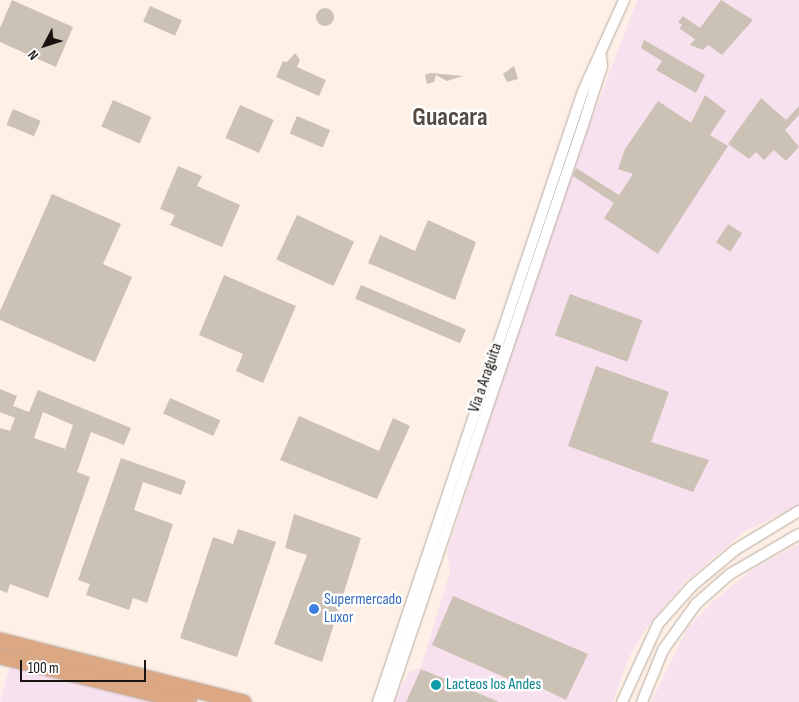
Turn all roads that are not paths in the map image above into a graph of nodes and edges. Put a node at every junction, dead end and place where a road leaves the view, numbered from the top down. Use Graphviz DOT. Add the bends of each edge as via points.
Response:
graph roads {
  1 [pos="624,0"];
  2 [pos="600,56"];
  3 [pos="799,511"];
  4 [pos="799,534"];
  5 [pos="0,640"];
  6 [pos="0,656"];
  7 [pos="188,702"];
  8 [pos="243,702"];
  9 [pos="378,702"];
  10 [pos="388,702"];
  11 [pos="622,702"];
  12 [pos="642,702"];
  1 -- 2 [label="street, Via a Araguita"];
  2 -- 9 [label="street, Via a Araguita" via="583,91"];
  2 -- 10 [label="street, Via a Araguita" via="602,66 583,125"];
  3 -- 11 [label="street" via="735,550 692,586 658,624"];
  4 -- 12 [label="street" via="730,574 696,604 663,650"];
  5 -- 8 [label="main road"];
  6 -- 7 [label="main road"];
}
